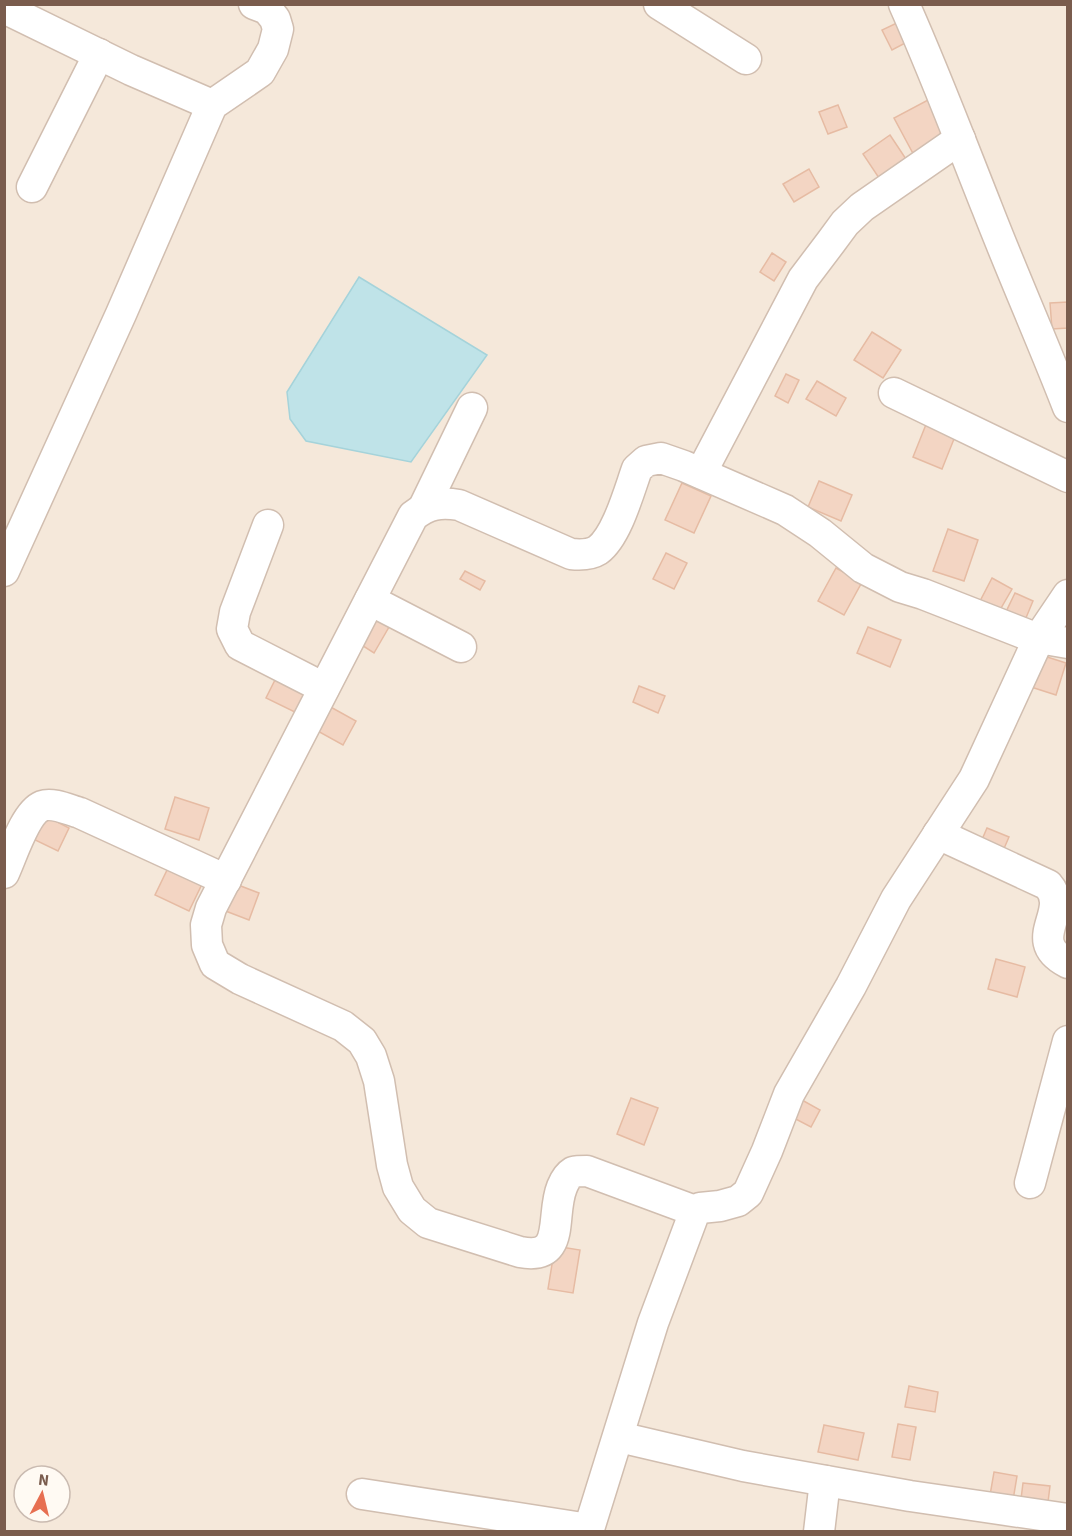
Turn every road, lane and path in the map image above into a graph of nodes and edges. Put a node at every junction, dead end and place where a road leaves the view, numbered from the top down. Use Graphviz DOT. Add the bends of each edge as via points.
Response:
graph roads {
  1 [pos="254,4"];
  2 [pos="659,4"];
  3 [pos="904,4"];
  4 [pos="4,8"];
  5 [pos="99,54"];
  6 [pos="746,59"];
  7 [pos="213,105"];
  8 [pos="960,139"];
  9 [pos="32,187"];
  10 [pos="894,393"];
  11 [pos="1068,407"];
  12 [pos="472,408"];
  13 [pos="701,473"];
  14 [pos="1068,477"];
  15 [pos="424,507"];
  16 [pos="268,525"];
  17 [pos="4,571"];
  18 [pos="1068,595"];
  19 [pos="369,600"];
  20 [pos="1053,641"];
  21 [pos="461,647"];
  22 [pos="324,688"];
  23 [pos="938,834"];
  24 [pos="4,873"];
  25 [pos="226,880"];
  26 [pos="1068,963"];
  27 [pos="1068,1041"];
  28 [pos="1030,1183"];
  29 [pos="695,1211"];
  30 [pos="619,1437"];
  31 [pos="825,1481"];
  32 [pos="362,1494"];
  33 [pos="1068,1519"];
  34 [pos="588,1530"];
  35 [pos="819,1532"];
  1 -- 7 [label="street" via="267,9 275,19 278,29 273,49 260,72"];
  2 -- 6 [label="street"];
  3 -- 8 [label="street"];
  4 -- 5 [label="street"];
  5 -- 7 [label="street"];
  5 -- 9 [label="street"];
  7 -- 17 [label="street"];
  8 -- 11 [label="street"];
  8 -- 13 [label="street" via="845,223 803,279"];
  10 -- 14 [label="street"];
  12 -- 15 [label="street"];
  13 -- 15 [label="street" via="661,458 646,461 638,469 611,537 598,550 585,555 571,554 459,504 441,502"];
  13 -- 20 [label="street" via="785,510 820,532 863,568 900,587"];
  15 -- 19 [label="street" via="412,516"];
  16 -- 22 [label="street" via="232,629 240,645"];
  18 -- 20 [label="street"];
  19 -- 21 [label="street"];
  19 -- 22 [label="street"];
  20 -- 23 [label="street"];
  22 -- 25 [label="street"];
  23 -- 26 [label="street" via="1048,885 1058,900 1049,944 1052,953"];
  23 -- 29 [label="street" via="896,899 789,1094 748,1193 738,1202"];
  24 -- 25 [label="street" via="32,814 43,806 56,806 80,813"];
  25 -- 29 [label="street" via="206,925 207,945 215,964 343,1026 362,1041 379,1081 398,1187 412,1210 428,1223 520,1251 544,1252 552,1244 565,1179 574,1172 587,1171"];
  27 -- 28 [label="street"];
  29 -- 30 [label="street" via="653,1323"];
  30 -- 31 [label="street"];
  30 -- 34 [label="street"];
  31 -- 33 [label="street"];
  31 -- 35 [label="street"];
  32 -- 34 [label="street"];
}
